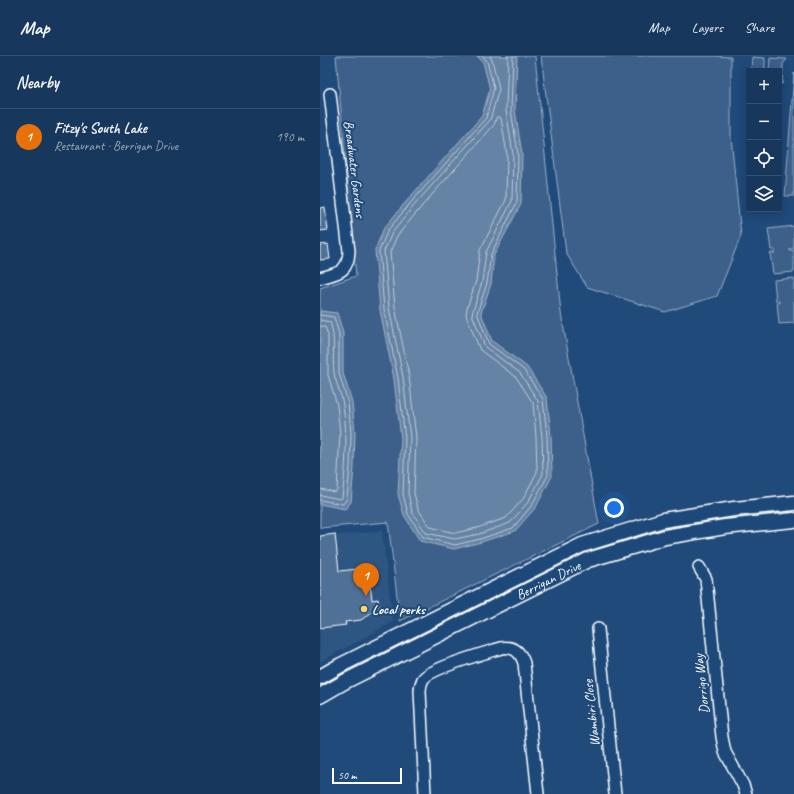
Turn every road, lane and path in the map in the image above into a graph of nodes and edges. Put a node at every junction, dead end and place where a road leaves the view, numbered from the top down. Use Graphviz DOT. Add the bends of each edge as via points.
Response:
graph roads {
  1 [pos="330,94"];
  2 [pos="320,278"];
  3 [pos="794,503"];
  4 [pos="794,520"];
  5 [pos="699,567"];
  6 [pos="598,629"];
  7 [pos="389,640"];
  8 [pos="397,655"];
  9 [pos="320,677"];
  10 [pos="320,696"];
  11 [pos="425,794"];
  12 [pos="538,794"];
  13 [pos="614,794"];
  14 [pos="746,794"];
  1 -- 2 [label="street, Broadwater Gardens" via="349,251 348,263 340,273"];
  3 -- 7 [label="main road, Berrigan Drive" via="663,520 582,545"];
  4 -- 8 [label="main road, Berrigan Drive" via="725,527 665,537 588,560"];
  5 -- 14 [label="street, Dorrigo Way" via="706,579 725,752"];
  6 -- 13 [label="street, Wambiri Close"];
  7 -- 8 [label="main road"];
  7 -- 9 [label="main road, Berrigan Drive"];
  8 -- 10 [label="main road, Berrigan Drive"];
  11 -- 12 [label="street" via="420,691 423,680 433,671 508,647 518,652 524,663"];
}
